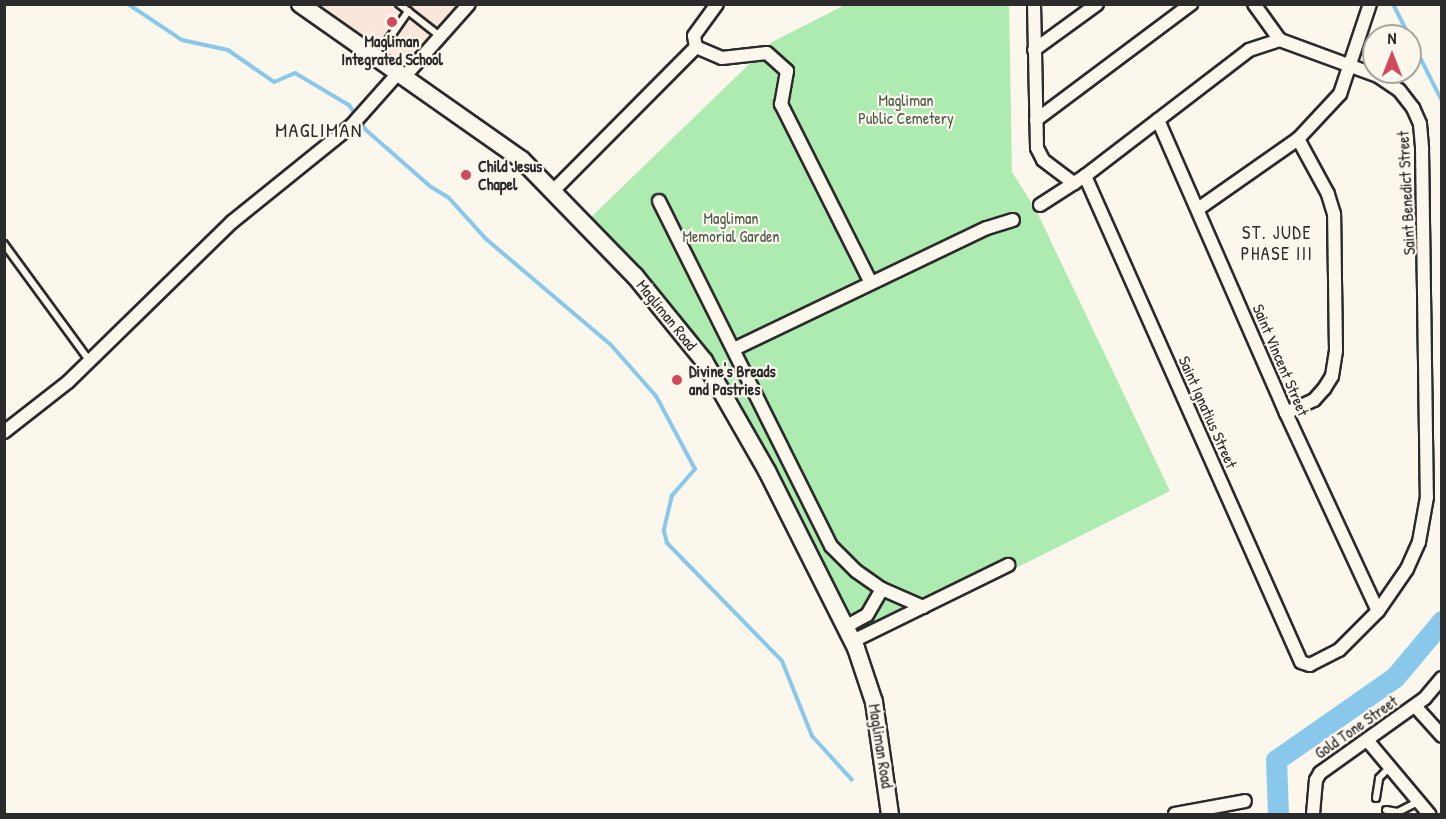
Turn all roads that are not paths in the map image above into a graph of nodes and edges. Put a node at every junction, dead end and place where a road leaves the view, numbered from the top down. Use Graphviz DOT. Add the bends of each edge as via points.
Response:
graph roads {
  1 [pos="300,4"];
  2 [pos="399,4"];
  3 [pos="468,4"];
  4 [pos="717,4"];
  5 [pos="1034,4"];
  6 [pos="1096,4"];
  7 [pos="1191,4"];
  8 [pos="1254,4"];
  9 [pos="1370,6"];
  10 [pos="408,11"];
  11 [pos="440,36"];
  12 [pos="1280,40"];
  13 [pos="386,43"];
  14 [pos="696,47"];
  15 [pos="1034,50"];
  16 [pos="1350,65"];
  17 [pos="402,74"];
  18 [pos="1036,120"];
  19 [pos="1158,120"];
  20 [pos="1298,139"];
  21 [pos="1085,176"];
  22 [pos="1074,183"];
  23 [pos="553,191"];
  24 [pos="658,201"];
  25 [pos="1040,206"];
  26 [pos="1198,209"];
  27 [pos="1013,220"];
  28 [pos="4,244"];
  29 [pos="871,283"];
  30 [pos="734,349"];
  31 [pos="89,360"];
  32 [pos="1286,413"];
  33 [pos="4,432"];
  34 [pos="1008,565"];
  35 [pos="882,590"];
  36 [pos="923,607"];
  37 [pos="1378,611"];
  38 [pos="849,634"];
  39 [pos="1300,662"];
  40 [pos="1442,678"];
  41 [pos="1415,706"];
  42 [pos="1442,736"];
  43 [pos="1367,740"];
  44 [pos="1390,768"];
  45 [pos="1376,798"];
  46 [pos="1245,801"];
  47 [pos="1418,802"];
  48 [pos="1386,810"];
  49 [pos="890,814"];
  50 [pos="1175,814"];
  51 [pos="1313,814"];
  52 [pos="1429,814"];
  1 -- 17 [label="street, Magliman Road"];
  2 -- 10 [label="lane"];
  3 -- 11 [label="street"];
  4 -- 14 [label="street" via="694,36"];
  5 -- 15 [label="street"];
  6 -- 15 [label="street"];
  7 -- 18 [label="street"];
  8 -- 12 [label="street"];
  9 -- 16 [label="street"];
  10 -- 11 [label="lane"];
  10 -- 13 [label="lane"];
  11 -- 17 [label="street"];
  12 -- 16 [label="street, Saint Benedict Street"];
  12 -- 19 [label="street" via="1249,50"];
  14 -- 23 [label="street"];
  14 -- 29 [label="street" via="722,58 767,53 787,71 781,104"];
  15 -- 18 [label="street"];
  16 -- 20 [label="street" via="1340,94"];
  16 -- 37 [label="street, Saint Benedict Street" via="1399,90 1420,124 1422,149 1427,498 1419,542 1407,569"];
  17 -- 23 [label="street, Magliman Road" via="503,144"];
  17 -- 31 [label="street" via="352,125 208,244"];
  18 -- 22 [label="street" via="1037,148 1043,160"];
  19 -- 21 [label="street"];
  19 -- 26 [label="street, Saint Vincent Street"];
  20 -- 26 [label="street"];
  20 -- 32 [label="street" via="1328,194 1334,214 1336,351 1332,376 1324,389 1314,400"];
  21 -- 22 [label="street"];
  21 -- 39 [label="street, Saint Ignatius Street"];
  22 -- 25 [label="street"];
  23 -- 38 [label="street, Magliman Road" via="673,318 704,361 767,471"];
  24 -- 30 [label="street"];
  26 -- 32 [label="street, Saint Vincent Street"];
  27 -- 29 [label="street" via="987,228"];
  28 -- 31 [label="lane"];
  29 -- 30 [label="street"];
  30 -- 35 [label="street" via="825,536 841,558"];
  31 -- 33 [label="street" via="44,403"];
  32 -- 37 [label="street, Saint Vincent Street"];
  34 -- 36 [label="street"];
  35 -- 36 [label="street"];
  35 -- 38 [label="street"];
  36 -- 38 [label="street"];
  37 -- 39 [label="street, Saint Benedict Street" via="1339,650 1310,665"];
  38 -- 49 [label="street, Magliman Road" via="874,702"];
  40 -- 41 [label="street, Gold Tone Street"];
  41 -- 42 [label="street"];
  41 -- 43 [label="street, Gold Tone Street"];
  43 -- 44 [label="street"];
  43 -- 51 [label="street, Gold Tone Street" via="1320,773"];
  44 -- 45 [label="lane" via="1379,778"];
  44 -- 47 [label="street"];
  46 -- 50 [label="street"];
  47 -- 48 [label="lane" via="1398,812"];
  47 -- 52 [label="street"];
}
